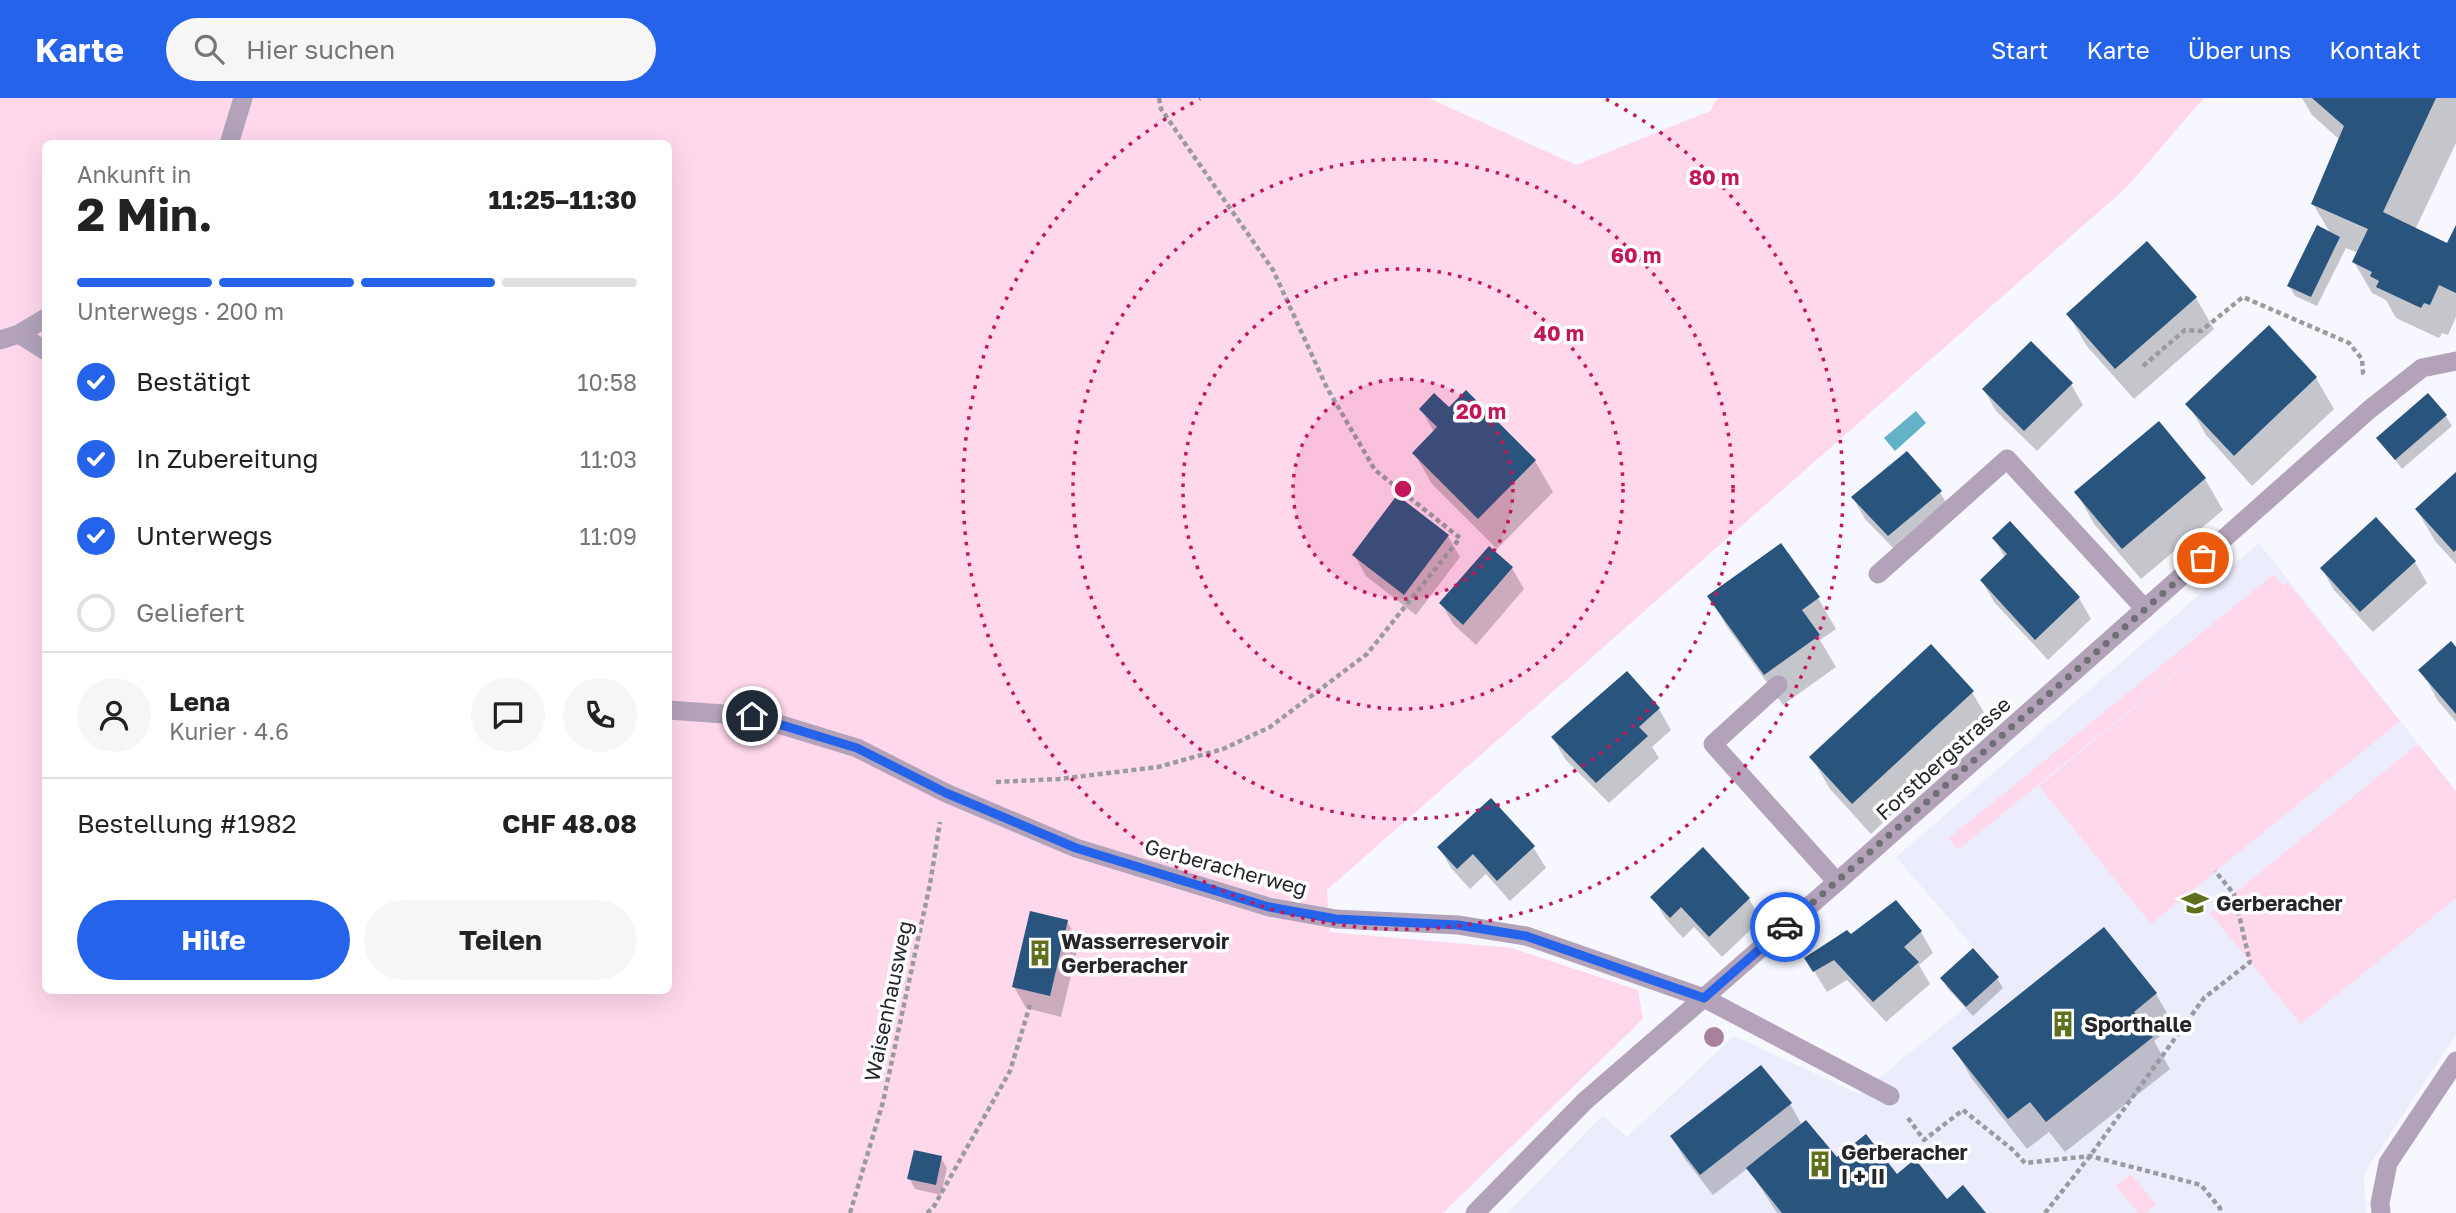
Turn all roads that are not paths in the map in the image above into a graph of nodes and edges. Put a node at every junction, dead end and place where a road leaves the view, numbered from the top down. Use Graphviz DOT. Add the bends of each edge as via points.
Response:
graph roads {
  1 [pos="243,98"];
  2 [pos="230,140"];
  3 [pos="42,320"];
  4 [pos="19,334"];
  5 [pos="0,340"];
  6 [pos="42,348"];
  7 [pos="2456,361"];
  8 [pos="1878,574"];
  9 [pos="2145,609"];
  10 [pos="1778,685"];
  11 [pos="672,710"];
  12 [pos="1838,882"];
  13 [pos="1704,998"];
  14 [pos="2456,1061"];
  15 [pos="1890,1096"];
  16 [pos="1475,1213"];
  17 [pos="2381,1213"];
  1 -- 2 [label="street"];
  3 -- 4 [label="street"];
  4 -- 5 [label="street"];
  4 -- 6 [label="street"];
  7 -- 9 [label="street, Forstbergstrasse" via="2422,368 2370,409"];
  8 -- 9 [label="street" via="2007,458"];
  9 -- 12 [label="street, Forstbergstrasse"];
  10 -- 12 [label="street" via="1713,744"];
  11 -- 13 [label="street, Gerberacherweg" via="752,716 857,748 946,793 1076,848 1269,907 1336,919 1458,925 1526,936"];
  12 -- 13 [label="street, Forstbergstrasse"];
  13 -- 15 [label="street, Gerberacherweg"];
  13 -- 16 [label="street, Forstbergstrasse" via="1585,1101"];
  14 -- 17 [label="street" via="2388,1163"];
}
